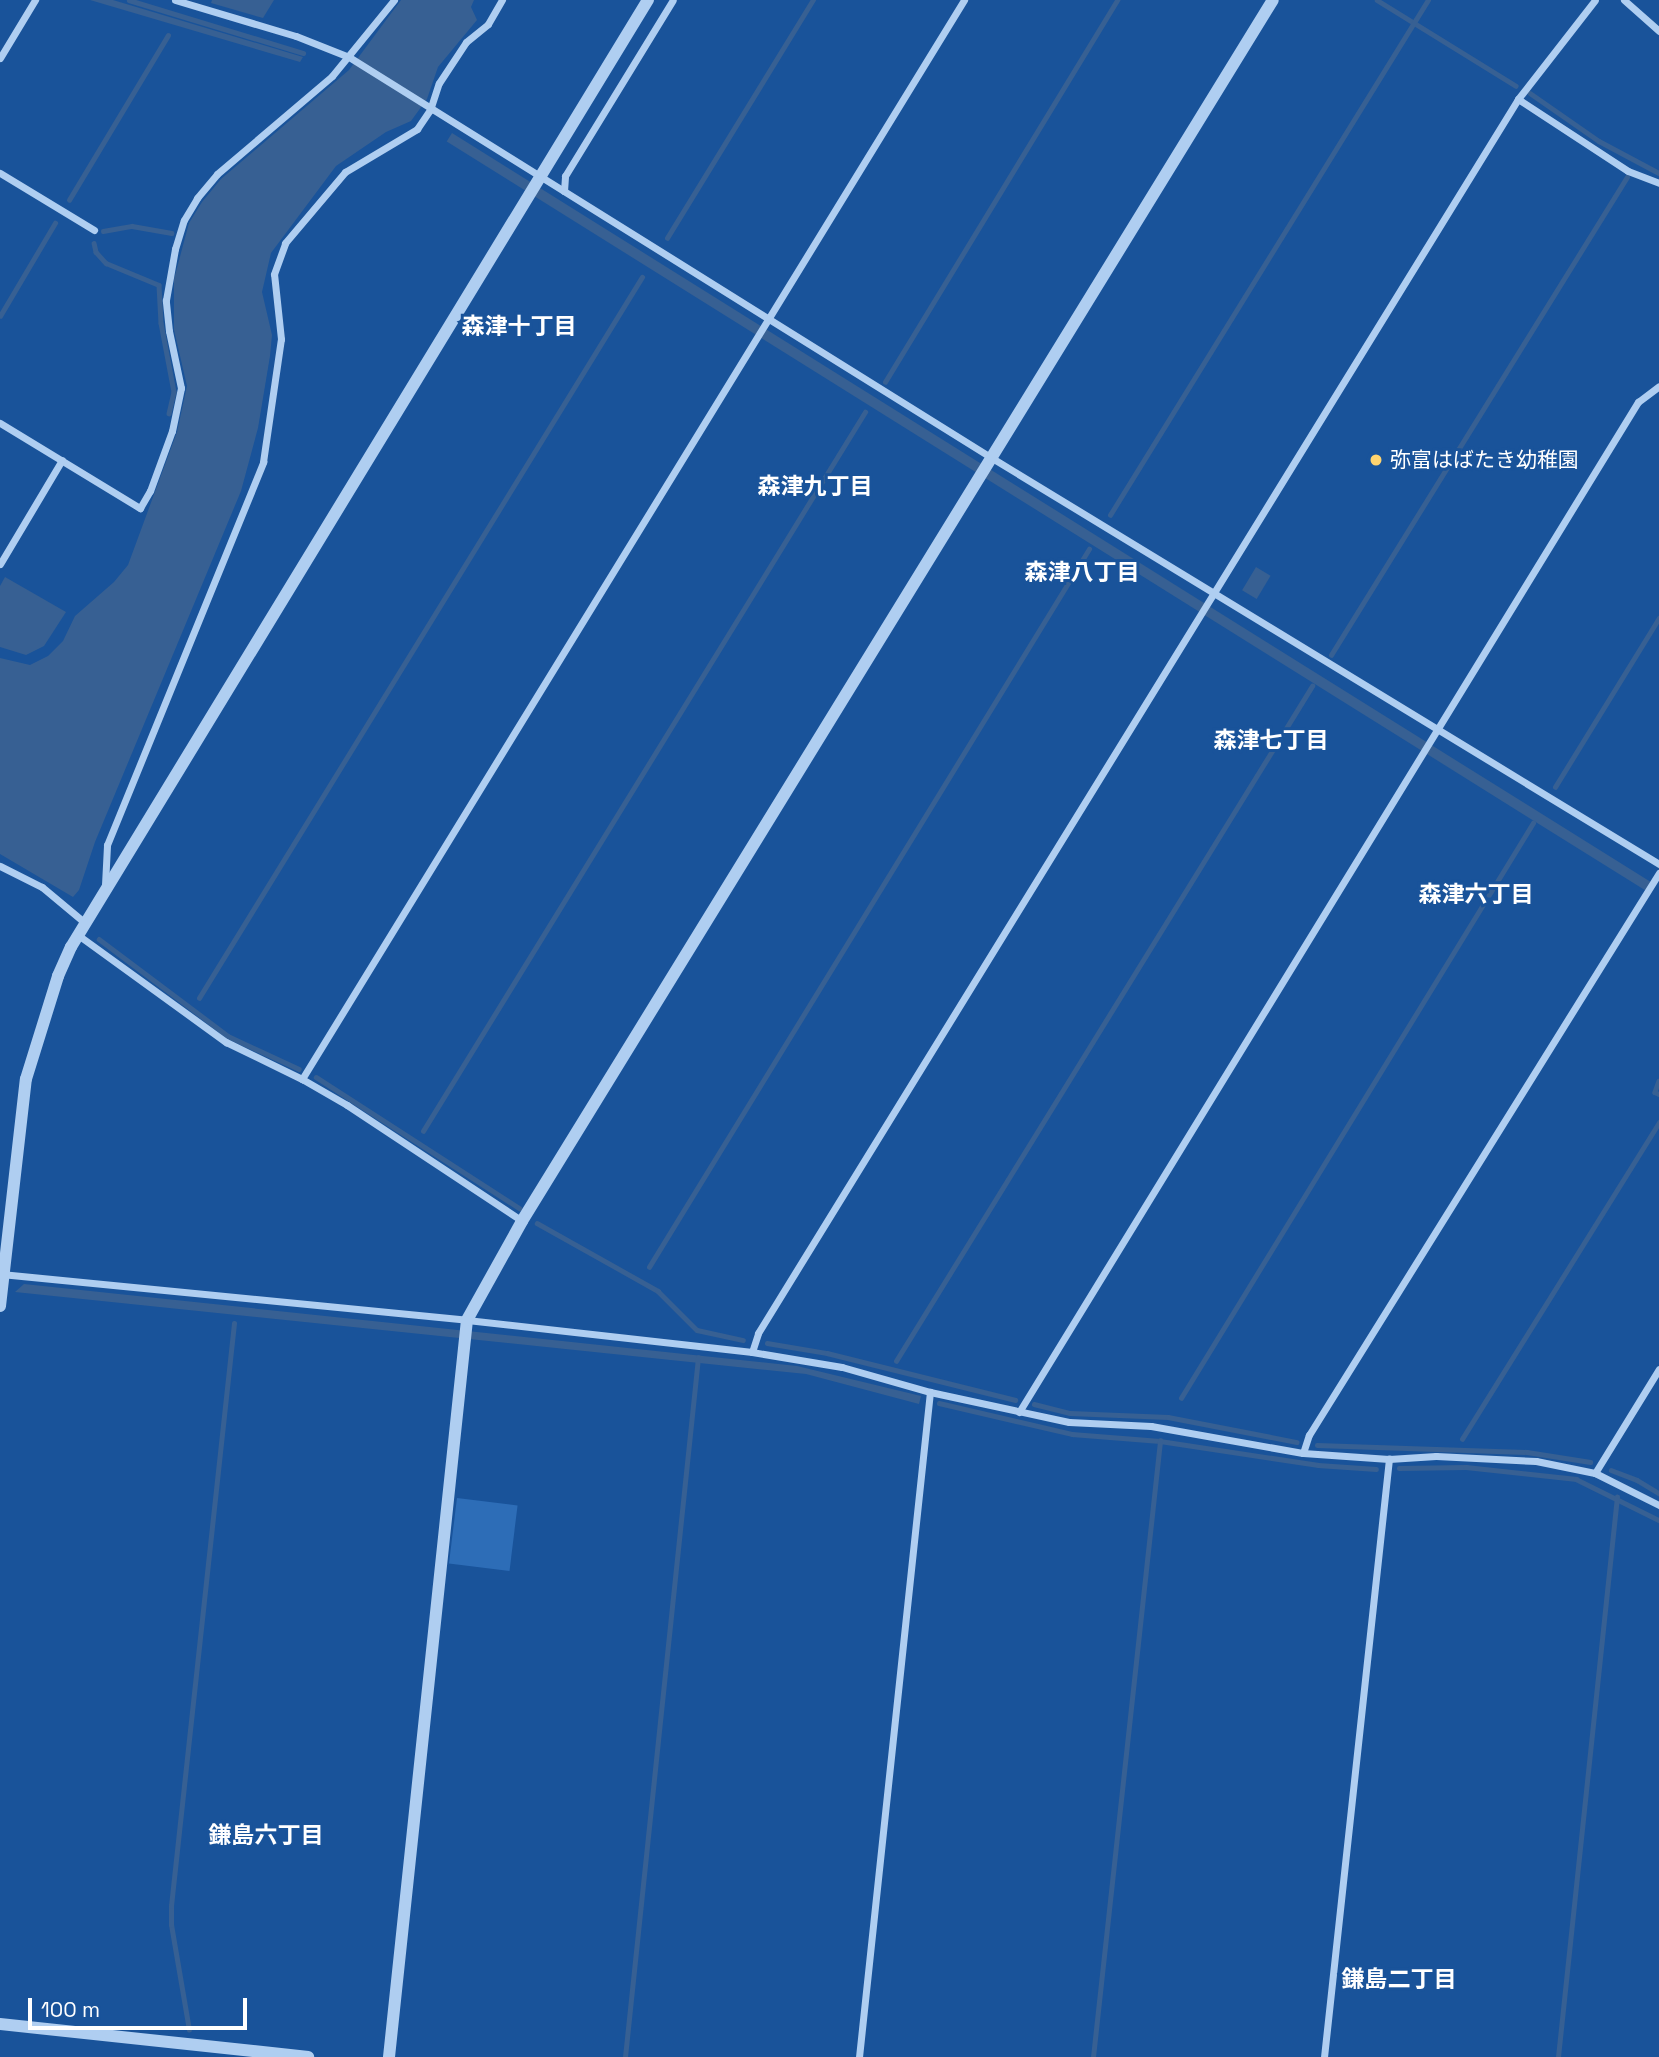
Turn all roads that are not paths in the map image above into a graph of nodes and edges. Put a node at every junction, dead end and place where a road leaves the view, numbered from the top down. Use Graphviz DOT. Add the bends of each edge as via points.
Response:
graph roads {
  1 [pos="36,0"];
  2 [pos="175,0"];
  3 [pos="394,0"];
  4 [pos="502,0"];
  5 [pos="648,0"];
  6 [pos="673,0"];
  7 [pos="964,0"];
  8 [pos="1273,0"];
  9 [pos="1595,0"];
  10 [pos="1624,0"];
  11 [pos="1659,31"];
  12 [pos="349,57"];
  13 [pos="0,58"];
  14 [pos="1518,99"];
  15 [pos="430,110"];
  16 [pos="0,173"];
  17 [pos="541,180"];
  18 [pos="1659,183"];
  19 [pos="564,191"];
  20 [pos="94,230"];
  21 [pos="768,322"];
  22 [pos="1659,386"];
  23 [pos="0,423"];
  24 [pos="992,458"];
  25 [pos="62,460"];
  26 [pos="0,564"];
  27 [pos="1215,595"];
  28 [pos="1435,731"];
  29 [pos="1659,864"];
  30 [pos="0,866"];
  31 [pos="1659,873"];
  32 [pos="105,887"];
  33 [pos="84,922"];
  34 [pos="78,935"];
  35 [pos="302,1079"];
  36 [pos="522,1222"];
  37 [pos="2,1274"];
  38 [pos="0,1306"];
  39 [pos="467,1320"];
  40 [pos="751,1352"];
  41 [pos="1659,1369"];
  42 [pos="930,1392"];
  43 [pos="1019,1412"];
  44 [pos="1303,1453"];
  45 [pos="1389,1459"];
  46 [pos="1595,1473"];
  47 [pos="1659,1505"];
  48 [pos="0,2024"];
  49 [pos="307,2057"];
  50 [pos="389,2057"];
  51 [pos="859,2057"];
  52 [pos="1324,2057"];
  1 -- 13 [label="street"];
  2 -- 12 [label="street"];
  3 -- 12 [label="street"];
  4 -- 15 [label="street" via="488,24 459,52 439,83"];
  5 -- 17 [label="street"];
  6 -- 19 [label="street" via="565,176"];
  7 -- 21 [label="street"];
  8 -- 24 [label="street"];
  9 -- 14 [label="street"];
  10 -- 11 [label="street"];
  12 -- 15 [label="street"];
  12 -- 25 [label="street" via="217,174 184,220 166,300 181,388 172,431 140,508"];
  14 -- 18 [label="street" via="1628,171"];
  14 -- 27 [label="street"];
  15 -- 17 [label="street"];
  15 -- 32 [label="street" via="417,128 345,172 293,231 278,260 273,288 280,353 262,462 107,845"];
  16 -- 20 [label="street"];
  17 -- 19 [label="street"];
  17 -- 32 [label="street"];
  19 -- 21 [label="street"];
  21 -- 24 [label="street"];
  21 -- 35 [label="street"];
  22 -- 28 [label="street" via="1639,402"];
  23 -- 25 [label="street"];
  24 -- 27 [label="street"];
  24 -- 36 [label="street"];
  25 -- 26 [label="street"];
  27 -- 28 [label="street"];
  27 -- 40 [label="street" via="758,1333"];
  28 -- 29 [label="street"];
  28 -- 43 [label="street"];
  30 -- 33 [label="street" via="42,887"];
  31 -- 44 [label="street" via="1309,1435"];
  32 -- 33 [label="street"];
  33 -- 34 [label="street"];
  34 -- 35 [label="street" via="226,1042"];
  34 -- 37 [label="street" via="58,976 26,1079"];
  35 -- 36 [label="street" via="395,1135"];
  36 -- 39 [label="street"];
  37 -- 38 [label="street"];
  37 -- 39 [label="street"];
  39 -- 40 [label="street"];
  39 -- 50 [label="street"];
  40 -- 42 [label="street" via="842,1367"];
  41 -- 46 [label="street"];
  42 -- 43 [label="street"];
  42 -- 51 [label="street"];
  43 -- 44 [label="street" via="1069,1422 1151,1426"];
  44 -- 45 [label="street"];
  45 -- 46 [label="street" via="1505,1458"];
  45 -- 52 [label="street"];
  46 -- 47 [label="street"];
  48 -- 49 [label="street"];
}
